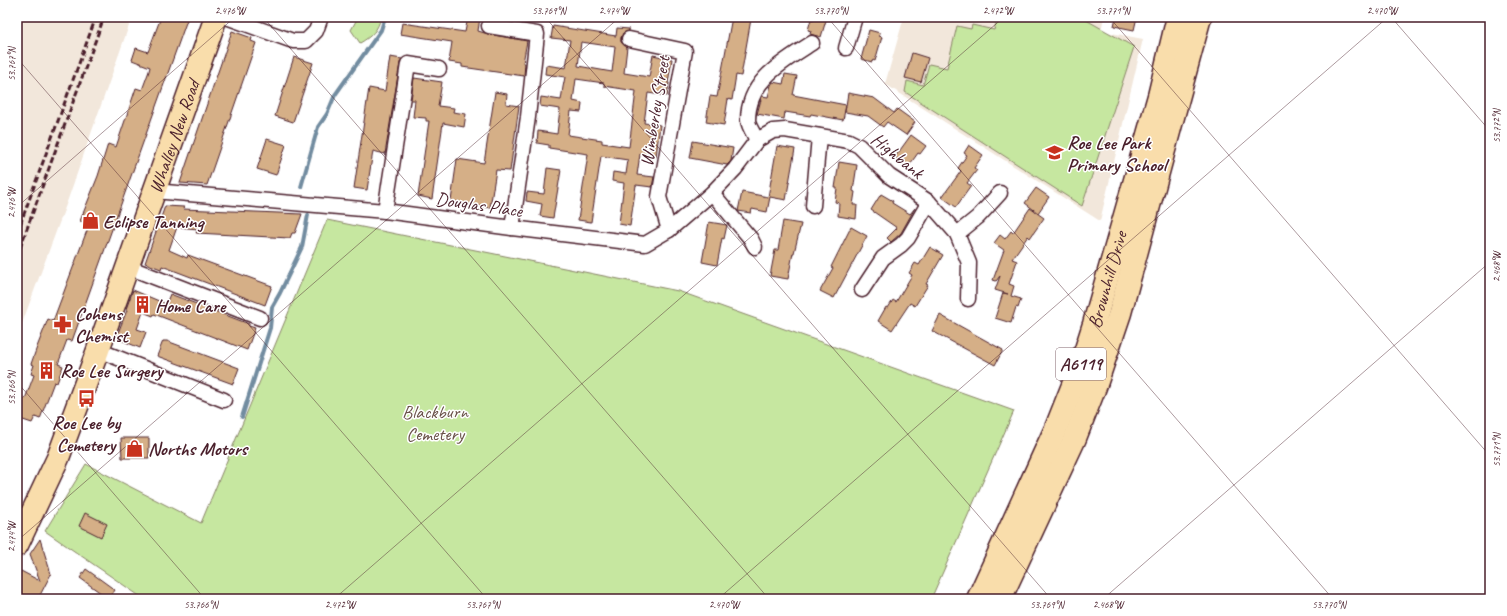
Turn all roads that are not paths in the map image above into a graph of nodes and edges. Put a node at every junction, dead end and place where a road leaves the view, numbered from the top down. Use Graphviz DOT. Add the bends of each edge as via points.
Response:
graph roads {
  1 [pos="216,17"];
  2 [pos="226,17"];
  3 [pos="321,17"];
  4 [pos="854,17"];
  5 [pos="1178,17"];
  6 [pos="1200,17"];
  7 [pos="489,26"];
  8 [pos="629,39"];
  9 [pos="812,43"];
  10 [pos="846,48"];
  11 [pos="439,68"];
  12 [pos="819,136"];
  13 [pos="757,140"];
  14 [pos="154,191"];
  15 [pos="712,193"];
  16 [pos="1000,193"];
  17 [pos="929,202"];
  18 [pos="813,206"];
  19 [pos="385,211"];
  20 [pos="512,228"];
  21 [pos="669,230"];
  22 [pos="957,234"];
  23 [pos="755,247"];
  24 [pos="128,267"];
  25 [pos="862,290"];
  26 [pos="968,299"];
  27 [pos="260,318"];
  28 [pos="98,350"];
  29 [pos="224,400"];
  30 [pos="17,545"];
  31 [pos="978,599"];
  32 [pos="1000,599"];
  1 -- 14 [label="highway, Whalley New Road"];
  2 -- 3 [label="street" via="293,41 306,41 316,31"];
  4 -- 10 [label="street"];
  5 -- 31 [label="highway, Brownhill Drive / A6119" via="1159,96 1081,364 1056,428"];
  6 -- 32 [label="highway, Brownhill Drive / A6119" via="1120,313 1095,387 1075,438"];
  7 -- 20 [label="street" via="537,34"];
  8 -- 21 [label="street, Wimberley Street" via="685,51 659,197"];
  9 -- 13 [label="street" via="763,79 752,97 748,121"];
  11 -- 19 [label="street" via="408,64"];
  12 -- 13 [label="street, Highbank" via="785,130 774,131"];
  12 -- 17 [label="street, Highbank" via="849,141 859,146 889,176"];
  12 -- 18 [label="street"];
  13 -- 15 [label="street, Douglas Place"];
  14 -- 19 [label="street, Douglas Place"];
  14 -- 24 [label="highway, Whalley New Road"];
  15 -- 21 [label="street, Douglas Place"];
  15 -- 23 [label="street"];
  16 -- 22 [label="street" via="978,217"];
  17 -- 22 [label="street, Highbank"];
  17 -- 25 [label="street, Highbank" via="908,238 882,258"];
  19 -- 20 [label="street, Douglas Place"];
  20 -- 21 [label="street, Douglas Place" via="645,244"];
  22 -- 26 [label="street, Highbank" via="969,263"];
  24 -- 27 [label="street"];
  24 -- 28 [label="highway, Whalley New Road"];
  28 -- 29 [label="street"];
  28 -- 30 [label="highway, Whalley New Road" via="58,458"];
}
